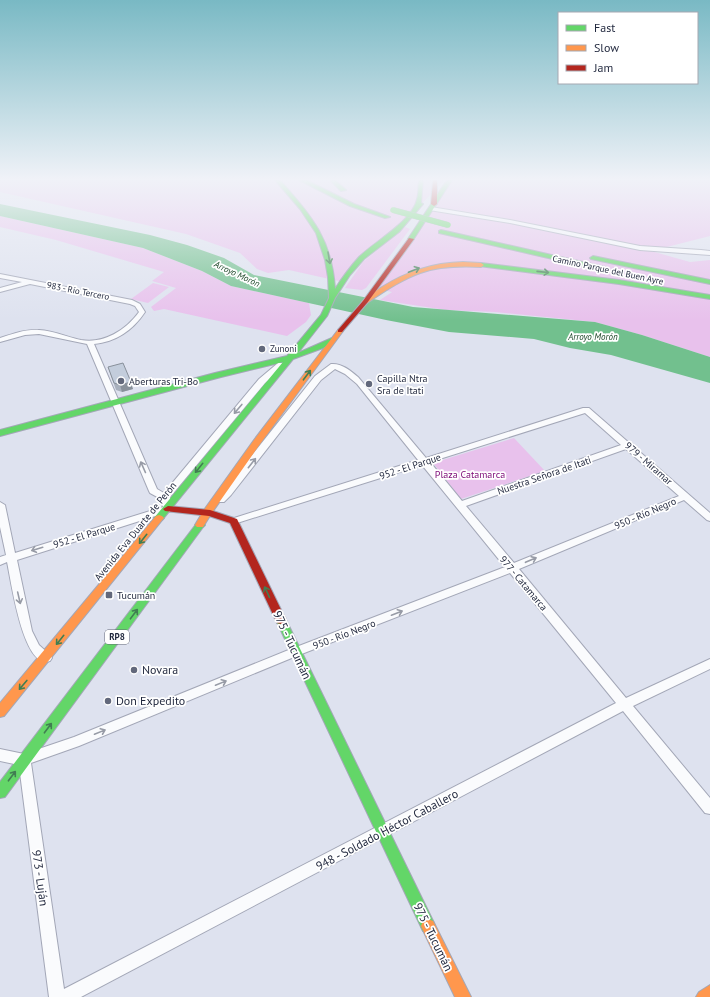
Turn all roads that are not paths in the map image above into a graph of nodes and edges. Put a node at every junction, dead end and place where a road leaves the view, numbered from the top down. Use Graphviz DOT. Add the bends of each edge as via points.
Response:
graph roads {
  1 [pos="317,227"];
  2 [pos="400,227"];
  3 [pos="419,227"];
  4 [pos="425,227"];
  5 [pos="454,227"];
  6 [pos="536,227"];
  7 [pos="710,252"];
  8 [pos="0,276"];
  9 [pos="31,282"];
  10 [pos="710,282"];
  11 [pos="377,289"];
  12 [pos="0,290"];
  13 [pos="710,291"];
  14 [pos="332,298"];
  15 [pos="710,298"];
  16 [pos="334,339"];
  17 [pos="0,340"];
  18 [pos="90,343"];
  19 [pos="291,368"];
  20 [pos="115,403"];
  21 [pos="586,410"];
  22 [pos="267,429"];
  23 [pos="0,433"];
  24 [pos="629,445"];
  25 [pos="424,462"];
  26 [pos="686,496"];
  27 [pos="165,497"];
  28 [pos="0,504"];
  29 [pos="459,505"];
  30 [pos="168,509"];
  31 [pos="207,512"];
  32 [pos="710,518"];
  33 [pos="234,521"];
  34 [pos="10,558"];
  35 [pos="0,561"];
  36 [pos="512,568"];
  37 [pos="295,652"];
  38 [pos="46,658"];
  39 [pos="710,664"];
  40 [pos="625,704"];
  41 [pos="0,712"];
  42 [pos="0,755"];
  43 [pos="24,760"];
  44 [pos="0,792"];
  45 [pos="710,808"];
  46 [pos="382,833"];
  47 [pos="710,993"];
  48 [pos="57,997"];
  49 [pos="65,997"];
  50 [pos="463,997"];
  51 [pos="704,997"];
  1 -- 14 [label="main road, one-way" via="330,258"];
  2 -- 14 [label="main road, Avenida Eva Duarte de Perón" via="362,258"];
  3 -- 11 [label="main road"];
  4 -- 13 [label="main road, Camino Parque del Buen Ayre" via="504,248"];
  5 -- 10 [label="main road, Camino Parque del Buen Ayre, bridge"];
  6 -- 7 [label="street" via="646,248"];
  8 -- 9 [label="street, 983 - Río Tercero"];
  9 -- 12 [label="street"];
  9 -- 18 [label="street, 983 - Río Tercero" via="138,305 142,312 138,320 120,334"];
  11 -- 15 [label="main road, one-way" via="419,268 457,264 567,275"];
  11 -- 16 [label="main road, RP8"];
  14 -- 19 [label="main road, Avenida Eva Duarte de Perón" via="324,316"];
  16 -- 19 [label="main road"];
  22 -- 16 [label="main road, RP8, one-way"];
  17 -- 18 [label="street" via="40,332"];
  18 -- 20 [label="street"];
  19 -- 20 [label="main road" via="249,367"];
  19 -- 22 [label="main road"];
  19 -- 27 [label="street, Avenida Eva Duarte de Perón, one-way" via="262,381"];
  19 -- 30 [label="main road, Avenida Eva Duarte de Perón, one-way"];
  20 -- 23 [label="main road"];
  27 -- 20 [label="street, one-way" via="153,491"];
  21 -- 24 [label="street, 979 - Miramar"];
  21 -- 25 [label="street, 952 - El Parque"];
  22 -- 31 [label="main road, RP8"];
  24 -- 26 [label="street, 979 - Miramar"];
  24 -- 29 [label="street, Nuestra Señora de Itati"];
  25 -- 29 [label="street, 977 - Catamarca"];
  31 -- 25 [label="street, 977 - Catamarca, one-way" via="228,493 318,378 334,366 356,379"];
  25 -- 33 [label="street, 952 - El Parque"];
  26 -- 32 [label="street, 979 - Miramar"];
  36 -- 26 [label="street, 950 - Río Negro, one-way"];
  27 -- 30 [label="street"];
  28 -- 34 [label="street"];
  29 -- 36 [label="street, 977 - Catamarca"];
  30 -- 31 [label="main road"];
  30 -- 34 [label="street, 952 - El Parque, one-way"];
  30 -- 38 [label="main road, Avenida Eva Duarte de Perón, one-way"];
  31 -- 33 [label="main road"];
  43 -- 31 [label="main road, RP8, one-way" via="191,538"];
  37 -- 33 [label="main road, 975 - Tucumán, one-way"];
  34 -- 35 [label="street, 952 - El Parque"];
  34 -- 38 [label="street, one-way" via="26,631 35,648"];
  37 -- 36 [label="street, 950 - Río Negro, one-way"];
  36 -- 40 [label="street, 977 - Catamarca"];
  43 -- 37 [label="street, 950 - Río Negro, one-way" via="76,742"];
  37 -- 46 [label="main road, 975 - Tucumán"];
  38 -- 41 [label="main road, Avenida Eva Duarte de Perón, one-way"];
  39 -- 40 [label="street, 948 - Soldado Héctor Caballero"];
  40 -- 45 [label="street, 977 - Catamarca"];
  40 -- 46 [label="street, 948 - Soldado Héctor Caballero"];
  42 -- 43 [label="street"];
  44 -- 43 [label="main road, RP8, one-way"];
  43 -- 48 [label="street, 973 - Luján"];
  46 -- 49 [label="street, 948 - Soldado Héctor Caballero"];
  46 -- 50 [label="main road, 975 - Tucumán"];
  47 -- 51 [label="main road"];
}
